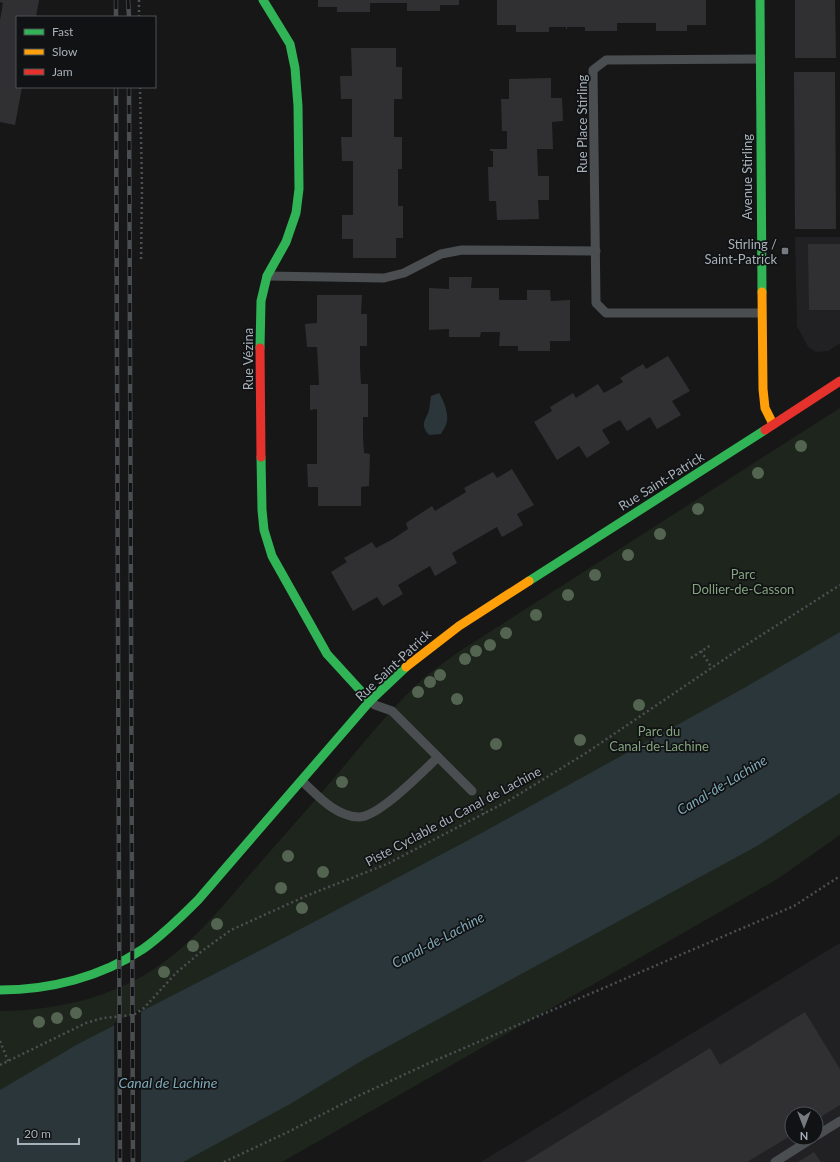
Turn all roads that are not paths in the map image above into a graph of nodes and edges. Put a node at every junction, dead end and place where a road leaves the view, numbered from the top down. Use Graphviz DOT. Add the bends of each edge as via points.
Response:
graph roads {
  1 [pos="263,0"];
  2 [pos="760,0"];
  3 [pos="760,59"];
  4 [pos="596,251"];
  5 [pos="267,276"];
  6 [pos="761,313"];
  7 [pos="840,381"];
  8 [pos="773,424"];
  9 [pos="370,701"];
  10 [pos="438,757"];
  11 [pos="302,781"];
  12 [pos="472,791"];
  13 [pos="0,990"];
  14 [pos="840,1121"];
  15 [pos="824,1131"];
  16 [pos="800,1146"];
  17 [pos="775,1162"];
  1 -- 5 [label="street, Rue Vézina" via="290,44 298,106 299,189 296,213 286,242"];
  2 -- 3 [label="street, Avenue Stirling"];
  3 -- 4 [label="lane, Rue Place Stirling" via="606,60 593,70"];
  3 -- 6 [label="street, Avenue Stirling"];
  4 -- 5 [label="lane" via="462,250 441,254 404,272 384,278"];
  4 -- 6 [label="lane, Rue Place Stirling" via="596,303 606,313"];
  5 -- 9 [label="street, Rue Vézina" via="262,301 260,346 264,530 272,556 327,654"];
  6 -- 8 [label="street, Avenue Stirling" via="763,394 765,408"];
  7 -- 8 [label="street, Rue Saint-Patrick"];
  8 -- 9 [label="street, Rue Saint-Patrick" via="453,629 417,657"];
  9 -- 10 [label="lane" via="392,712"];
  9 -- 11 [label="street, Rue Saint-Patrick"];
  10 -- 11 [label="lane" via="391,800 373,812 359,817 350,816 329,805"];
  10 -- 12 [label="lane"];
  11 -- 13 [label="street, Rue Saint-Patrick" via="198,900 145,947 122,961 72,981 37,988"];
  14 -- 15 [label="lane"];
  16 -- 17 [label="lane"];
}
